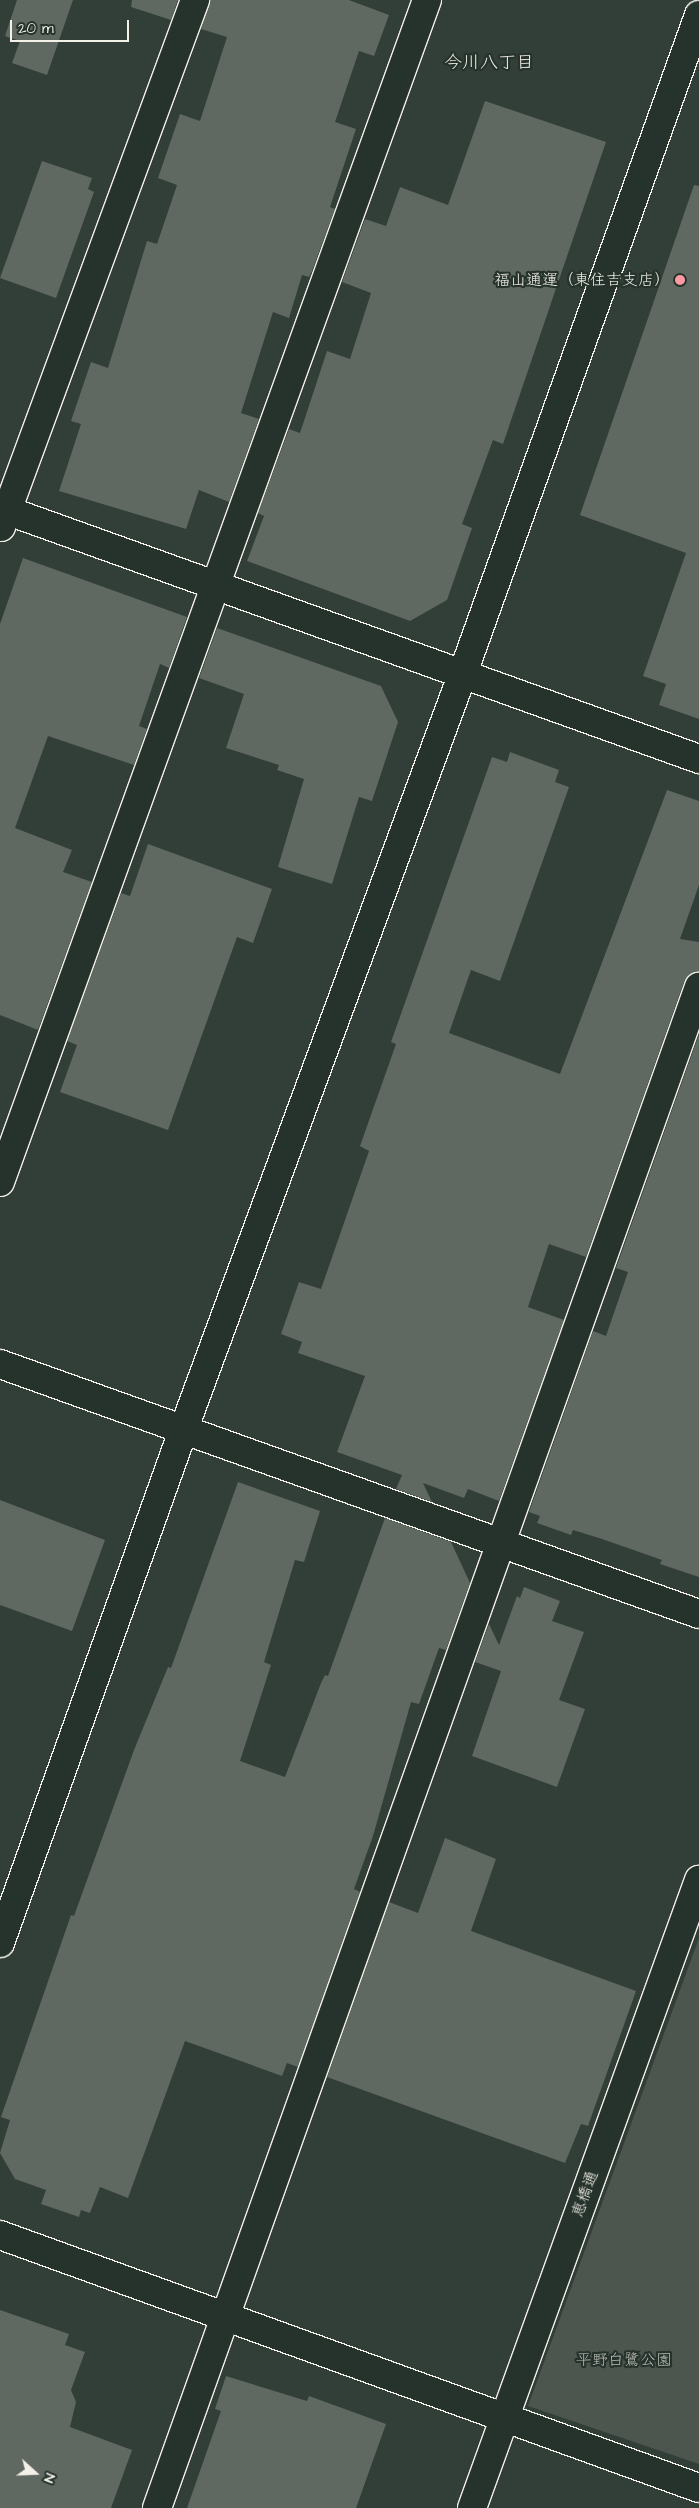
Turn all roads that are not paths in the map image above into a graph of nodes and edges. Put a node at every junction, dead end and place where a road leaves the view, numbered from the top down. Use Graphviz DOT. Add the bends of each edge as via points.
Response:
graph roads {
  1 [pos="195,0"];
  2 [pos="427,0"];
  3 [pos="699,15"];
  4 [pos="2,516"];
  5 [pos="216,585"];
  6 [pos="463,673"];
  7 [pos="699,759"];
  8 [pos="699,987"];
  9 [pos="0,1182"];
  10 [pos="0,1364"];
  11 [pos="184,1428"];
  12 [pos="499,1542"];
  13 [pos="699,1614"];
  14 [pos="699,1880"];
  15 [pos="0,1943"];
  16 [pos="0,2235"];
  17 [pos="225,2317"];
  18 [pos="504,2419"];
  19 [pos="699,2488"];
  20 [pos="157,2508"];
  21 [pos="472,2508"];
  1 -- 4 [label="street"];
  2 -- 5 [label="street"];
  3 -- 6 [label="street"];
  4 -- 5 [label="street"];
  5 -- 6 [label="street"];
  5 -- 9 [label="street"];
  6 -- 7 [label="street"];
  6 -- 11 [label="street"];
  8 -- 12 [label="street"];
  10 -- 11 [label="street"];
  11 -- 12 [label="street"];
  11 -- 15 [label="street"];
  12 -- 13 [label="street"];
  12 -- 17 [label="street"];
  14 -- 18 [label="street, 恵橋通"];
  16 -- 17 [label="street"];
  17 -- 18 [label="street"];
  17 -- 20 [label="street"];
  18 -- 19 [label="street"];
  18 -- 21 [label="street, 恵橋通"];
}
